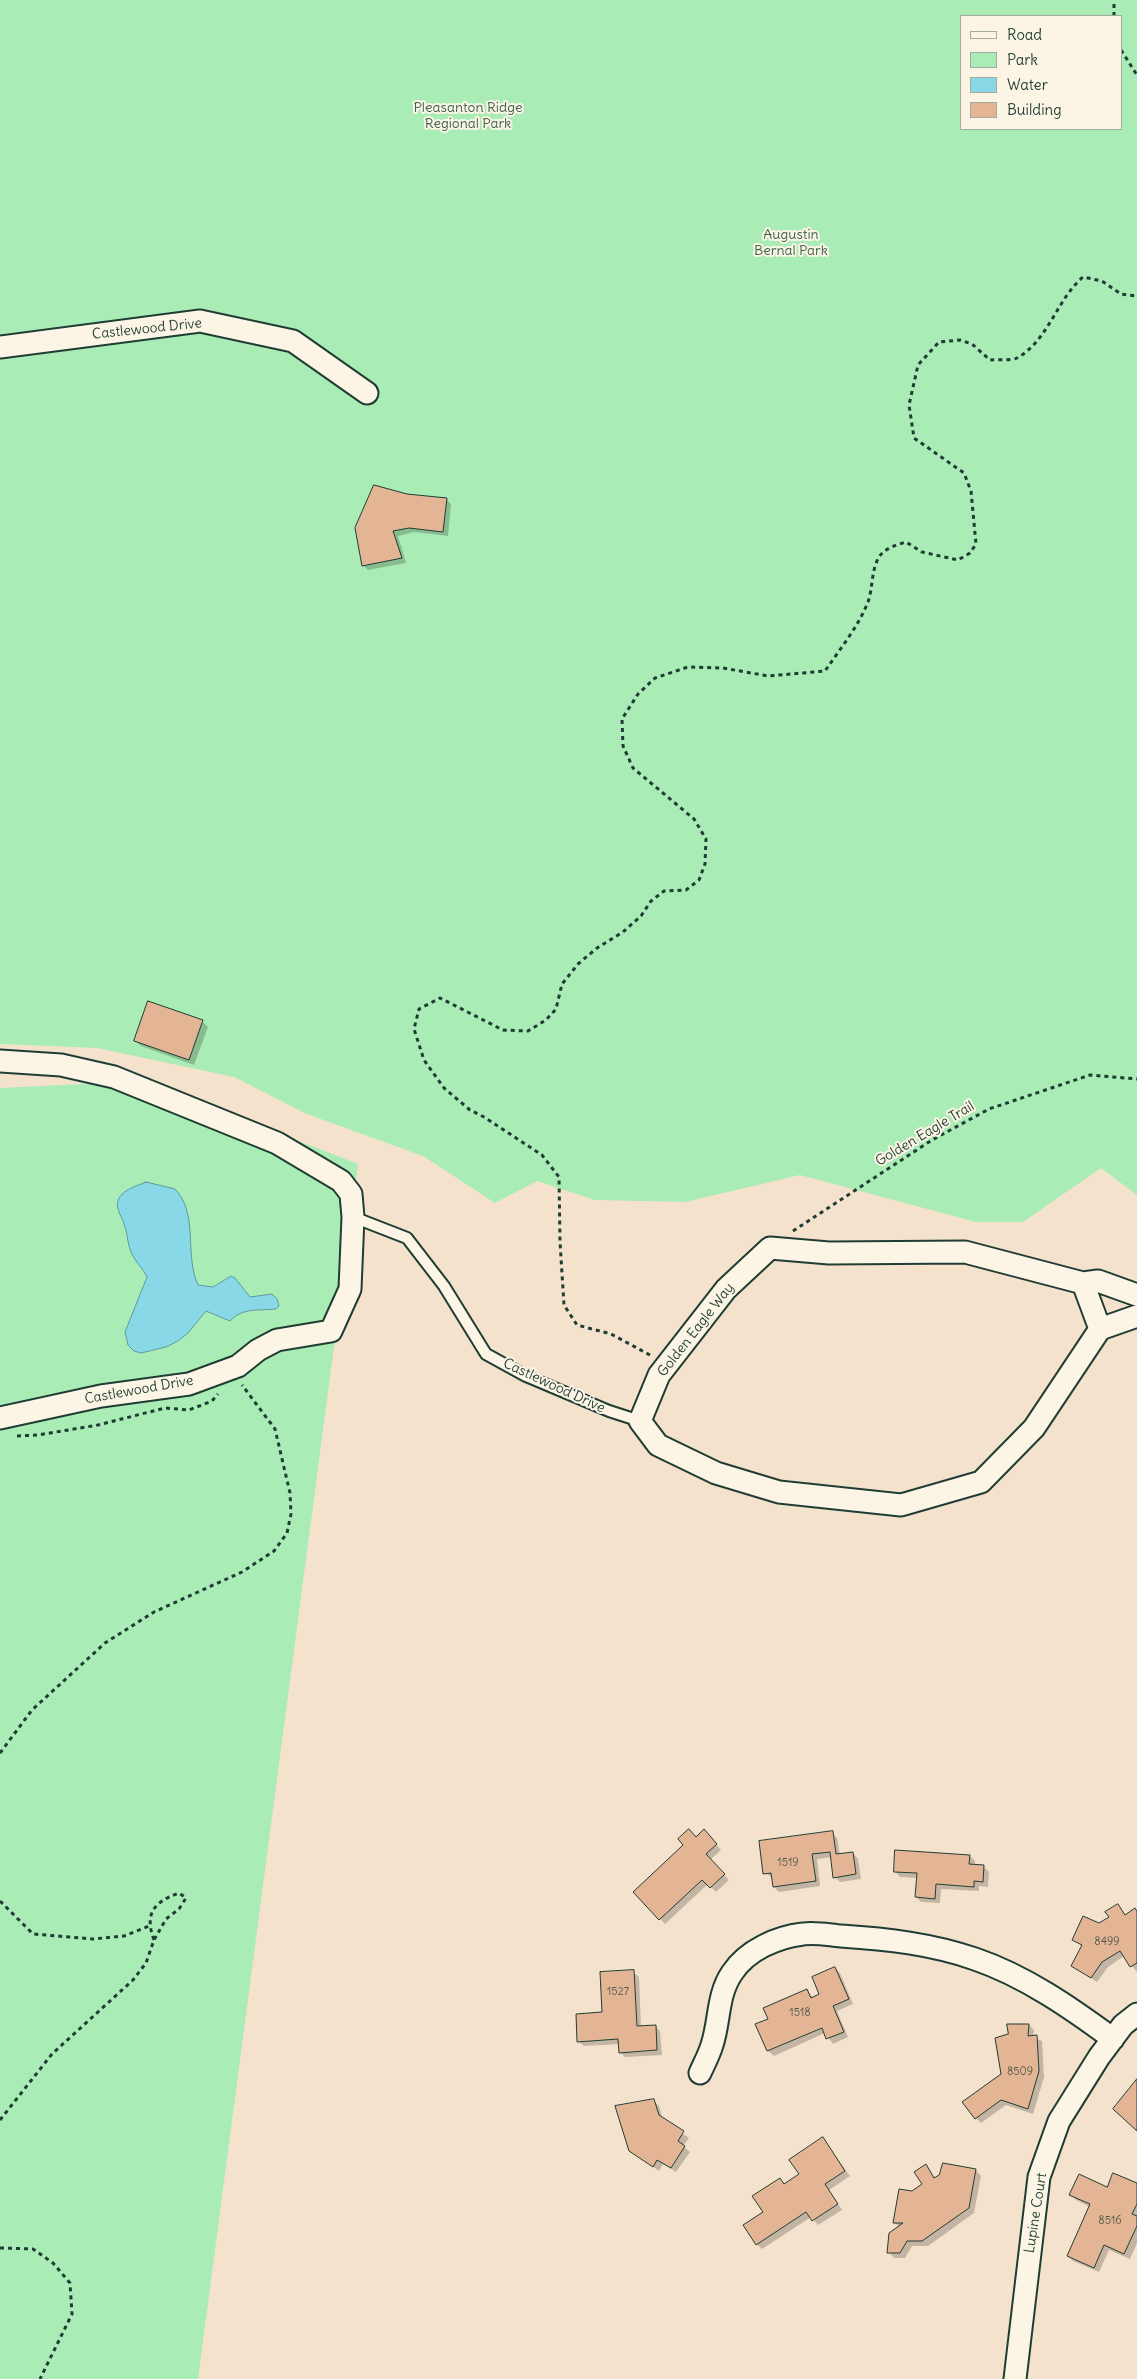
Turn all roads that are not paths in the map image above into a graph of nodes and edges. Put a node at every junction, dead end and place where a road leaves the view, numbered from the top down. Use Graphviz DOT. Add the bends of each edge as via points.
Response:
graph roads {
  1 [pos="0,348"];
  2 [pos="367,393"];
  3 [pos="0,1061"];
  4 [pos="353,1217"];
  5 [pos="1083,1283"];
  6 [pos="1137,1295"];
  7 [pos="1137,1316"];
  8 [pos="1100,1329"];
  9 [pos="640,1421"];
  10 [pos="5,1427"];
  11 [pos="1137,2014"];
  12 [pos="1113,2039"];
  13 [pos="700,2073"];
  14 [pos="1015,2379"];
  1 -- 2 [label="street, Castlewood Drive" via="200,321 292,342"];
  3 -- 4 [label="street, Castlewood Drive" via="60,1065 114,1077 278,1143 341,1181 351,1194"];
  4 -- 9 [label="lane, Castlewood Drive" via="407,1238 444,1286 486,1354 526,1376"];
  4 -- 10 [label="street, Castlewood Drive" via="350,1289 331,1331 277,1340 258,1350 233,1374 189,1384 101,1396"];
  5 -- 6 [label="street" via="1098,1281"];
  5 -- 8 [label="street"];
  5 -- 9 [label="street, Golden Eagle Way" via="965,1252 829,1253 770,1248 726,1289 659,1375"];
  7 -- 8 [label="street"];
  8 -- 9 [label="street" via="1034,1428 981,1482 901,1505 780,1492 716,1473 658,1445"];
  11 -- 12 [label="street, Lupine Court"];
  12 -- 13 [label="street" via="1019,1978 976,1959 890,1940 805,1933 754,1950 732,1972 718,2005 712,2045"];
  12 -- 14 [label="street, Lupine Court" via="1059,2121 1039,2178"];
}
